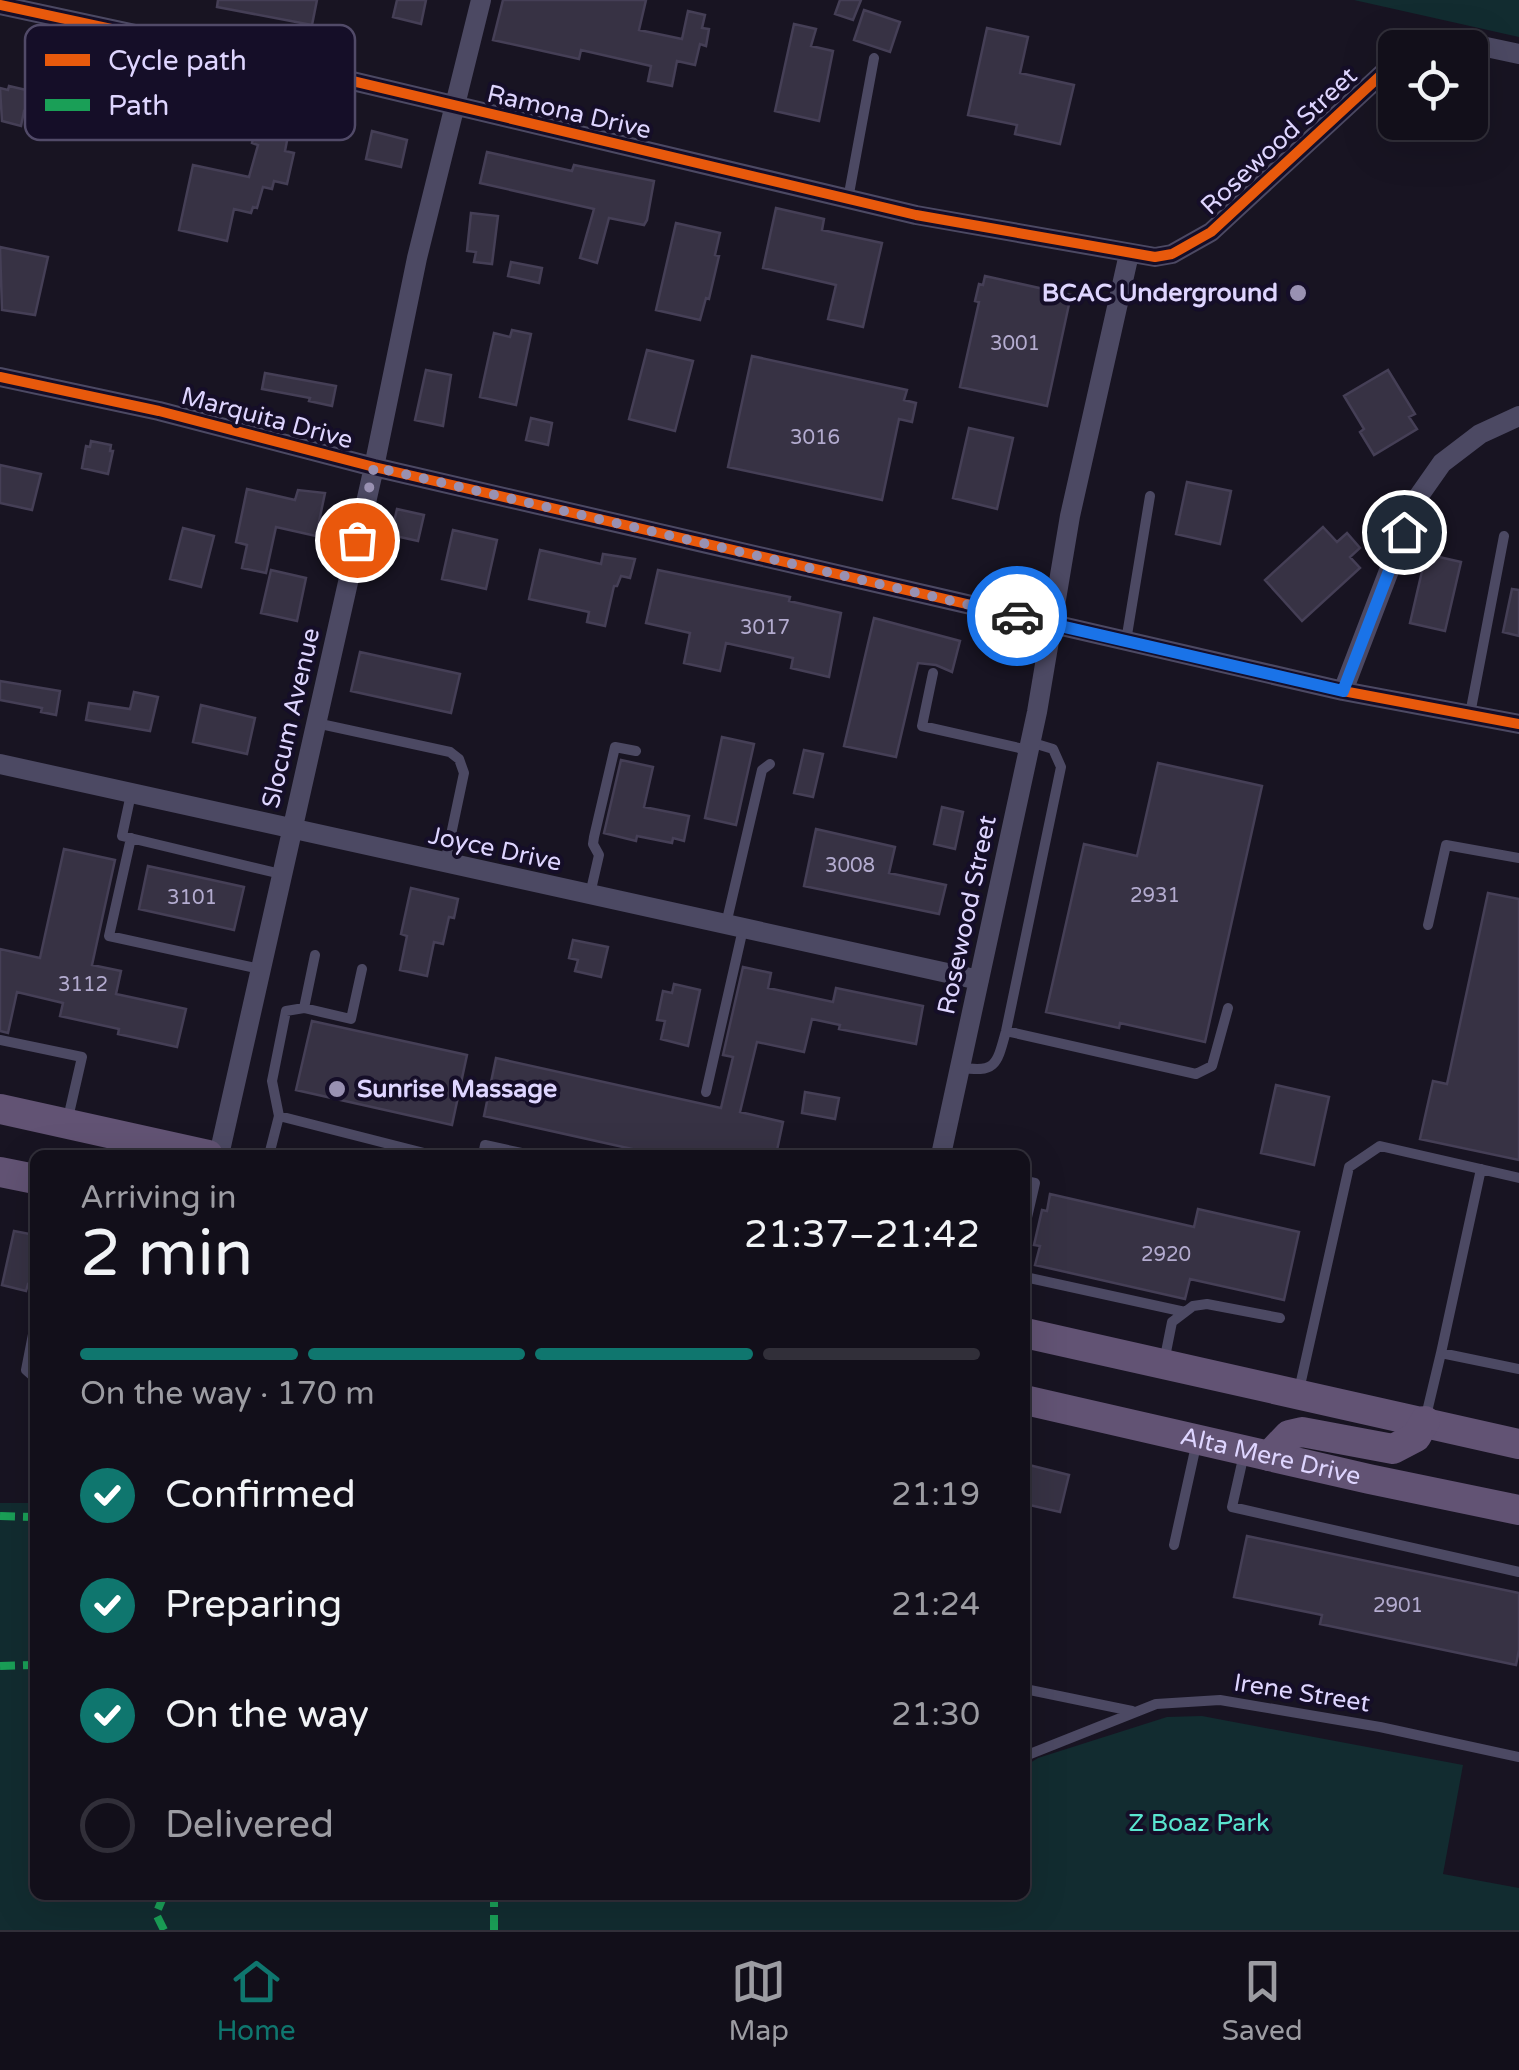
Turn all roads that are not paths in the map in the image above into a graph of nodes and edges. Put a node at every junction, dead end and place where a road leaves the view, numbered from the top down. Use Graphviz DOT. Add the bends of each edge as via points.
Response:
graph roads {
  1 [pos="481,0"];
  2 [pos="0,5"];
  3 [pos="91,25"];
  4 [pos="1488,47"];
  5 [pos="1519,54"];
  6 [pos="874,58"];
  7 [pos="1378,78"];
  8 [pos="355,83"];
  9 [pos="454,105"];
  10 [pos="848,199"];
  11 [pos="1129,254"];
  12 [pos="0,377"];
  13 [pos="1519,416"];
  14 [pos="374,467"];
  15 [pos="1150,496"];
  16 [pos="1504,536"];
  17 [pos="1052,624"];
  18 [pos="1126,641"];
  19 [pos="933,673"];
  20 [pos="1343,691"];
  21 [pos="1470,715"];
  22 [pos="315,723"];
  23 [pos="1519,724"];
  24 [pos="1030,747"];
  25 [pos="636,751"];
  26 [pos="0,764"];
  27 [pos="770,764"];
  28 [pos="131,794"];
  29 [pos="291,830"];
  30 [pos="131,838"];
  31 [pos="1519,858"];
  32 [pos="445,863"];
  33 [pos="281,874"];
  34 [pos="590,895"];
  35 [pos="1428,925"];
  36 [pos="734,927"];
  37 [pos="315,955"];
  38 [pos="362,968"];
  39 [pos="260,969"];
  40 [pos="979,980"];
  41 [pos="304,1008"];
  42 [pos="1228,1008"];
  43 [pos="1006,1031"];
  44 [pos="0,1040"];
  45 [pos="960,1066"];
  46 [pos="706,1092"];
  47 [pos="0,1109"];
  48 [pos="279,1116"];
  49 [pos="66,1124"];
  50 [pos="185,1150"];
  51 [pos="220,1150"];
  52 [pos="269,1150"];
  53 [pos="412,1150"];
  54 [pos="484,1150"];
  55 [pos="508,1150"];
  56 [pos="942,1150"];
  57 [pos="1480,1170"];
  58 [pos="0,1172"];
  59 [pos="1519,1178"];
  60 [pos="30,1179"];
  61 [pos="1030,1182"];
  62 [pos="1030,1204"];
  63 [pos="1030,1278"];
  64 [pos="1185,1312"];
  65 [pos="1280,1318"];
  66 [pos="1030,1334"];
  67 [pos="30,1350"];
  68 [pos="1441,1353"];
  69 [pos="1164,1363"];
  70 [pos="1519,1369"];
  71 [pos="30,1374"];
  72 [pos="1298,1394"];
  73 [pos="1030,1401"];
  74 [pos="1425,1421"];
  75 [pos="1197,1440"];
  76 [pos="1519,1444"];
  77 [pos="1256,1453"];
  78 [pos="1519,1510"];
  79 [pos="1174,1545"];
  80 [pos="1519,1572"];
  81 [pos="1030,1689"];
  82 [pos="1135,1712"];
  83 [pos="1030,1754"];
  84 [pos="1519,1757"];
  1 -- 9 [label="street, Slocum Avenue"];
  2 -- 3 [label="street, Ramona Drive"];
  4 -- 5 [label="street"];
  6 -- 10 [label="lane"];
  7 -- 11 [label="street, Rosewood Street" via="1211,232 1172,254"];
  8 -- 9 [label="street, Ramona Drive"];
  9 -- 10 [label="street, Ramona Drive"];
  9 -- 14 [label="street, Slocum Avenue"];
  10 -- 11 [label="street, Ramona Drive"];
  11 -- 17 [label="street, Rosewood Street"];
  12 -- 14 [label="street, Marquita Drive"];
  13 -- 20 [label="street" via="1442,463 1416,500"];
  14 -- 17 [label="street, Marquita Drive"];
  14 -- 22 [label="street, Slocum Avenue"];
  15 -- 18 [label="lane"];
  16 -- 21 [label="lane"];
  17 -- 18 [label="street, Marquita Drive"];
  17 -- 24 [label="street, Rosewood Street"];
  18 -- 20 [label="street, Marquita Drive"];
  19 -- 24 [label="lane" via="922,726"];
  20 -- 21 [label="street, Marquita Drive"];
  21 -- 23 [label="street, Marquita Drive"];
  22 -- 29 [label="street, Slocum Avenue"];
  22 -- 32 [label="lane" via="459,759 464,772"];
  24 -- 40 [label="street, Rosewood Street"];
  24 -- 43 [label="lane" via="1053,750 1061,767"];
  25 -- 34 [label="lane" via="615,747 594,837 599,854"];
  26 -- 28 [label="street, Joyce Drive"];
  27 -- 36 [label="lane" via="762,770"];
  28 -- 29 [label="street, Joyce Drive"];
  28 -- 30 [label="lane" via="122,836"];
  29 -- 32 [label="street, Joyce Drive"];
  29 -- 33 [label="street, Slocum Avenue"];
  30 -- 33 [label="lane"];
  30 -- 39 [label="lane" via="109,936"];
  31 -- 35 [label="lane" via="1446,844"];
  32 -- 34 [label="street, Joyce Drive"];
  33 -- 39 [label="street, Slocum Avenue"];
  34 -- 36 [label="street, Joyce Drive"];
  36 -- 40 [label="street, Joyce Drive"];
  36 -- 46 [label="lane"];
  37 -- 41 [label="lane"];
  38 -- 41 [label="lane" via="351,1020"];
  39 -- 51 [label="street, Slocum Avenue"];
  40 -- 45 [label="street, Rosewood Street"];
  41 -- 48 [label="lane" via="286,1011 272,1081"];
  42 -- 43 [label="lane" via="1212,1066 1196,1074"];
  43 -- 45 [label="lane" via="990,1069"];
  44 -- 49 [label="lane" via="82,1056"];
  45 -- 56 [label="street, Rosewood Street"];
  47 -- 49 [label="main road"];
  48 -- 52 [label="lane"];
  48 -- 53 [label="lane"];
  49 -- 50 [label="main road"];
  54 -- 55 [label="lane"];
  57 -- 59 [label="lane"];
  57 -- 68 [label="lane"];
  57 -- 72 [label="lane" via="1380,1146 1348,1167"];
  58 -- 60 [label="main road"];
  61 -- 62 [label="lane"];
  63 -- 64 [label="lane"];
  64 -- 65 [label="lane" via="1207,1304"];
  64 -- 69 [label="lane" via="1172,1322"];
  66 -- 69 [label="main road"];
  67 -- 71 [label="lane"];
  68 -- 70 [label="lane"];
  68 -- 74 [label="lane"];
  69 -- 72 [label="main road"];
  72 -- 74 [label="main road"];
  73 -- 75 [label="main road, Alta Mere Drive"];
  74 -- 76 [label="main road"];
  74 -- 77 [label="main road" via="1416,1437 1392,1449 1302,1432"];
  75 -- 77 [label="main road, Alta Mere Drive"];
  75 -- 79 [label="lane"];
  77 -- 78 [label="main road, Alta Mere Drive"];
  77 -- 80 [label="lane" via="1232,1507"];
  81 -- 82 [label="lane"];
  82 -- 83 [label="lane, Irene Street"];
  82 -- 84 [label="lane, Irene Street" via="1220,1700"];
}
